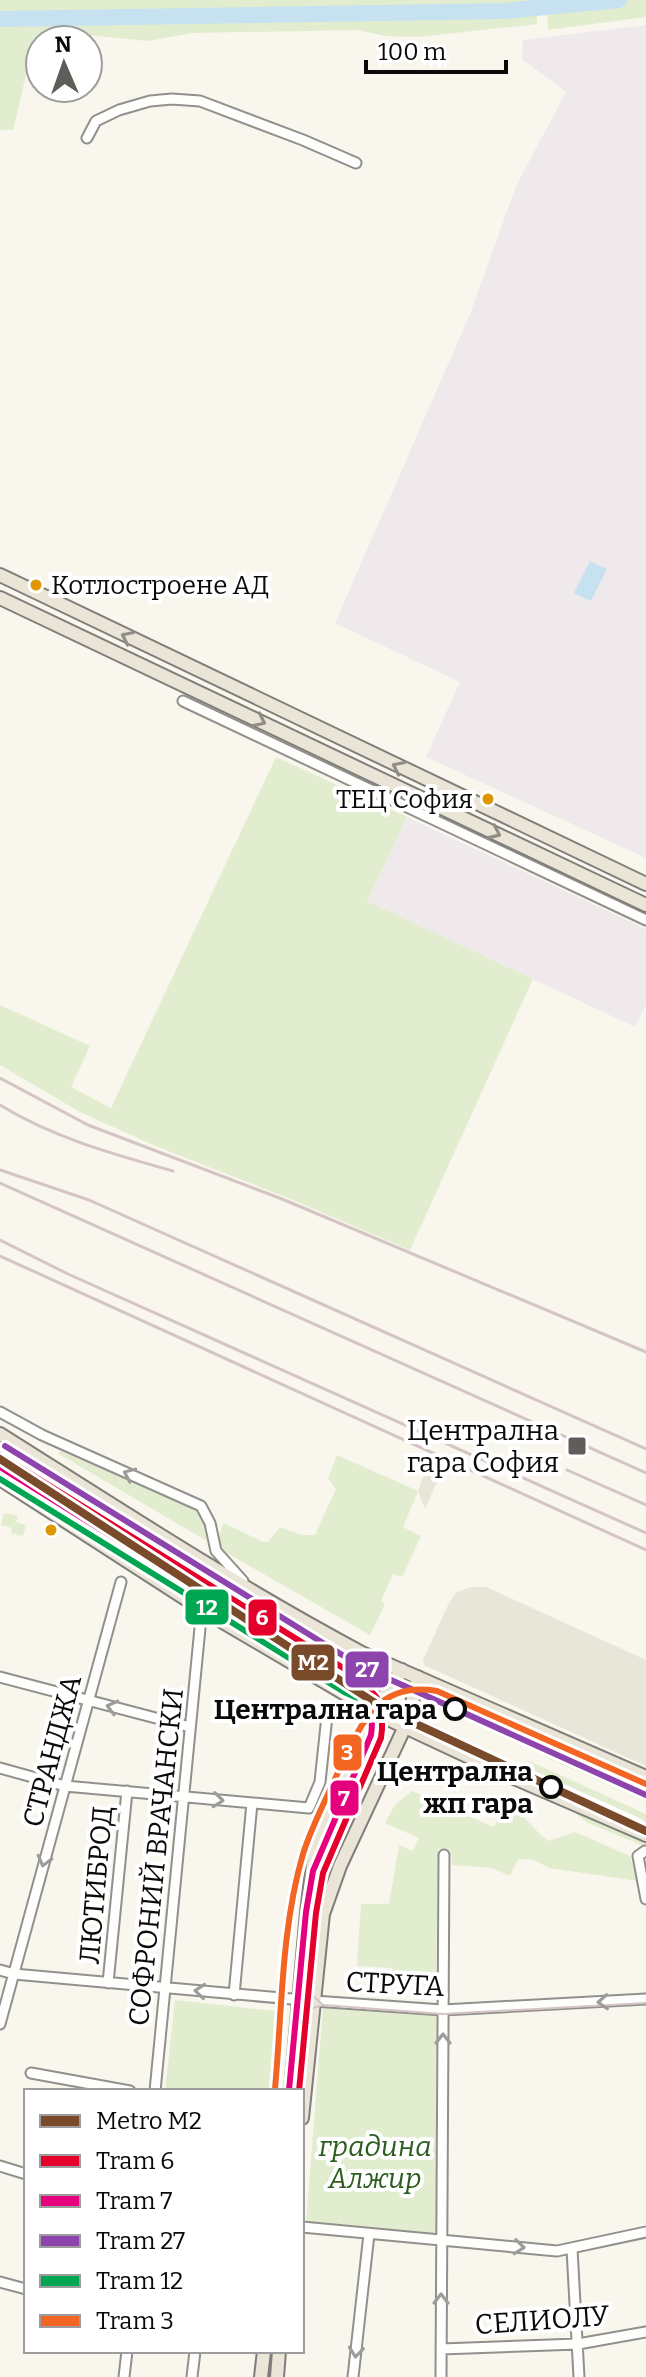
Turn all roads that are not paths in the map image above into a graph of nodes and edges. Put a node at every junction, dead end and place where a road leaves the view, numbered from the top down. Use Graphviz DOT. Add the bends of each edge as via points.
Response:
graph roads {
  1 [pos="87,138"];
  2 [pos="356,163"];
  3 [pos="0,575"];
  4 [pos="0,598"];
  5 [pos="183,701"];
  6 [pos="646,884"];
  7 [pos="646,905"];
  8 [pos="646,920"];
  9 [pos="0,1412"];
  10 [pos="0,1434"];
  11 [pos="0,1479"];
  12 [pos="121,1582"];
  13 [pos="255,1592"];
  14 [pos="200,1628"];
  15 [pos="402,1670"];
  16 [pos="0,1677"];
  17 [pos="418,1677"];
  18 [pos="89,1700"];
  19 [pos="374,1711"];
  20 [pos="327,1716"];
  21 [pos="190,1727"];
  22 [pos="405,1727"];
  23 [pos="0,1768"];
  24 [pos="646,1777"];
  25 [pos="65,1786"];
  26 [pos="127,1791"];
  27 [pos="184,1796"];
  28 [pos="252,1803"];
  29 [pos="646,1835"];
  30 [pos="645,1851"];
  31 [pos="444,1855"];
  32 [pos="646,1899"];
  33 [pos="0,1970"];
  34 [pos="14,1974"];
  35 [pos="108,1983"];
  36 [pos="166,1988"];
  37 [pos="234,1995"];
  38 [pos="646,1999"];
  39 [pos="299,2000"];
  40 [pos="314,2001"];
  41 [pos="443,2012"];
  42 [pos="0,2024"];
  43 [pos="31,2073"];
  44 [pos="119,2089"];
  45 [pos="155,2089"];
  46 [pos="291,2089"];
  47 [pos="304,2098"];
  48 [pos="0,2166"];
  49 [pos="24,2173"];
  50 [pos="304,2227"];
  51 [pos="646,2232"];
  52 [pos="369,2234"];
  53 [pos="442,2240"];
  54 [pos="572,2249"];
  55 [pos="0,2282"];
  56 [pos="24,2288"];
  57 [pos="646,2332"];
  58 [pos="578,2344"];
  59 [pos="441,2349"];
  60 [pos="127,2353"];
  61 [pos="195,2353"];
  62 [pos="264,2353"];
  63 [pos="279,2353"];
  64 [pos="124,2377"];
  65 [pos="192,2377"];
  66 [pos="261,2377"];
  67 [pos="277,2377"];
  68 [pos="353,2377"];
  69 [pos="441,2377"];
  70 [pos="579,2377"];
  1 -- 2 [label="street" via="96,121 119,110 161,100 200,101"];
  6 -- 3 [label="main road, one-way"];
  4 -- 7 [label="main road, one-way"];
  5 -- 8 [label="street"];
  13 -- 9 [label="street, one-way" via="222,1561 201,1506"];
  10 -- 13 [label="main road"];
  11 -- 19 [label="main road" via="201,1610"];
  12 -- 18 [label="street, СТРАНДЖА"];
  13 -- 15 [label="main road"];
  14 -- 21 [label="street, СОФРОНИЙ ВРАЧАНСКИ"];
  15 -- 17 [label="main road"];
  15 -- 19 [label="main road"];
  16 -- 18 [label="street"];
  17 -- 22 [label="main road"];
  17 -- 24 [label="main road"];
  21 -- 18 [label="street, one-way"];
  18 -- 25 [label="street, СТРАНДЖА"];
  19 -- 22 [label="main road"];
  19 -- 39 [label="main road" via="316,1840"];
  20 -- 28 [label="street" via="320,1782 309,1808"];
  21 -- 27 [label="street, СОФРОНИЙ ВРАЧАНСКИ"];
  22 -- 29 [label="main road"];
  22 -- 40 [label="main road" via="330,1889 319,1936"];
  23 -- 25 [label="street"];
  25 -- 26 [label="street"];
  25 -- 34 [label="street, СТРАНДЖА, one-way"];
  26 -- 27 [label="street"];
  26 -- 35 [label="street, ЛЮТИБРОД"];
  27 -- 28 [label="street, one-way"];
  27 -- 36 [label="street, СОФРОНИЙ ВРАЧАНСКИ"];
  28 -- 37 [label="street"];
  30 -- 32 [label="street" via="638,1856"];
  31 -- 41 [label="street"];
  33 -- 34 [label="street, СТРУГА"];
  34 -- 35 [label="street, СТРУГА"];
  34 -- 42 [label="street, СТРАНДЖА"];
  35 -- 36 [label="street, СТРУГА"];
  37 -- 36 [label="street, СТРУГА, one-way"];
  36 -- 45 [label="street, СОФРОНИЙ ВРАЧАНСКИ"];
  37 -- 39 [label="street, СТРУГА"];
  38 -- 41 [label="street, СТРУГА, one-way"];
  39 -- 40 [label="street, СТРУГА"];
  39 -- 46 [label="main road"];
  40 -- 41 [label="street, СТРУГА"];
  40 -- 47 [label="main road"];
  53 -- 41 [label="street, one-way"];
  43 -- 44 [label="street"];
  48 -- 49 [label="street"];
  50 -- 52 [label="street"];
  51 -- 54 [label="street"];
  52 -- 53 [label="street"];
  52 -- 68 [label="street, one-way"];
  53 -- 54 [label="street, one-way"];
  59 -- 53 [label="street, one-way"];
  54 -- 58 [label="street"];
  55 -- 56 [label="street"];
  57 -- 58 [label="street, СЕЛИОЛУ"];
  58 -- 59 [label="street, СЕЛИОЛУ"];
  58 -- 70 [label="street"];
  59 -- 69 [label="street"];
  60 -- 64 [label="street"];
  61 -- 65 [label="street"];
  62 -- 66 [label="main road"];
  63 -- 67 [label="main road"];
}
